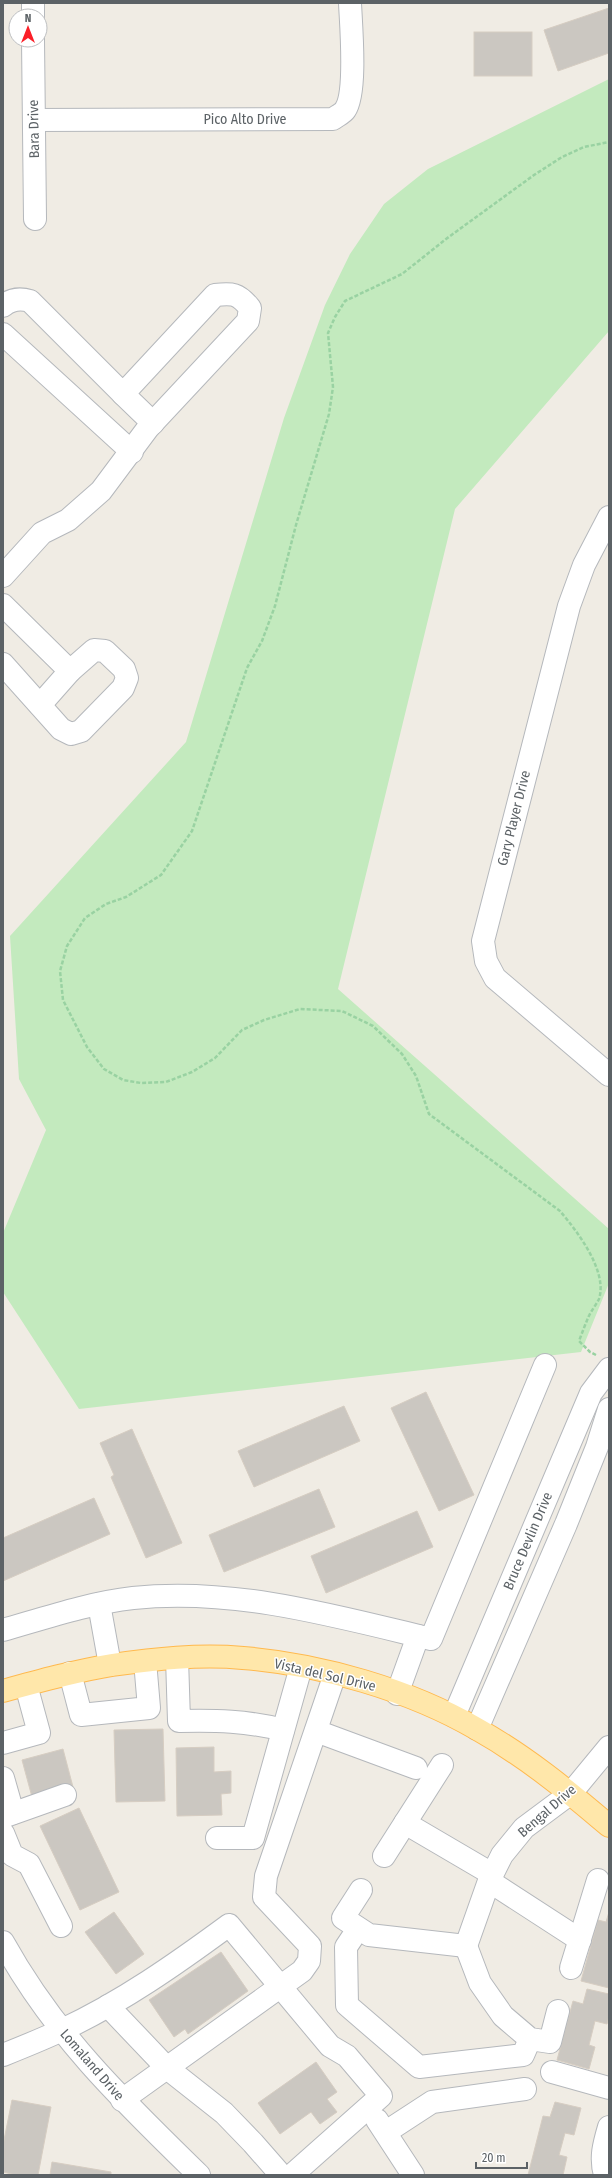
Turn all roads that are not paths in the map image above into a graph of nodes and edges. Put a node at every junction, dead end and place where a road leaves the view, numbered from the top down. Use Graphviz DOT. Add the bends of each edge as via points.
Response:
graph roads {
  1 [pos="350,3"];
  2 [pos="33,48"];
  3 [pos="34,120"];
  4 [pos="35,218"];
  5 [pos="3,306"];
  6 [pos="3,334"];
  7 [pos="122,394"];
  8 [pos="153,423"];
  9 [pos="132,452"];
  10 [pos="609,517"];
  11 [pos="3,576"];
  12 [pos="3,605"];
  13 [pos="3,664"];
  14 [pos="70,671"];
  15 [pos="40,705"];
  16 [pos="609,1075"];
  17 [pos="606,1364"];
  18 [pos="545,1365"];
  19 [pos="609,1409"];
  20 [pos="98,1604"];
  21 [pos="3,1630"];
  22 [pos="418,1636"];
  23 [pos="177,1658"];
  24 [pos="145,1661"];
  25 [pos="110,1665"];
  26 [pos="301,1667"];
  27 [pos="70,1673"];
  28 [pos="335,1674"];
  29 [pos="26,1685"];
  30 [pos="3,1691"];
  31 [pos="397,1694"];
  32 [pos="454,1716"];
  33 [pos="477,1729"];
  34 [pos="283,1730"];
  35 [pos="316,1731"];
  36 [pos="3,1743"];
  37 [pos="609,1747"];
  38 [pos="442,1765"];
  39 [pos="416,1768"];
  40 [pos="3,1778"];
  41 [pos="571,1793"];
  42 [pos="65,1795"];
  43 [pos="8,1815"];
  44 [pos="405,1823"];
  45 [pos="609,1826"];
  46 [pos="255,1830"];
  47 [pos="3,1833"];
  48 [pos="217,1838"];
  49 [pos="279,1839"];
  50 [pos="384,1856"];
  51 [pos="7,1857"];
  52 [pos="490,1877"];
  53 [pos="598,1880"];
  54 [pos="361,1890"];
  55 [pos="61,1926"];
  56 [pos="358,1929"];
  57 [pos="580,1940"];
  58 [pos="466,1946"];
  59 [pos="6,1953"];
  60 [pos="571,1968"];
  61 [pos="280,1986"];
  62 [pos="108,2006"];
  63 [pos="558,2011"];
  64 [pos="62,2030"];
  65 [pos="530,2040"];
  66 [pos="3,2055"];
  67 [pos="167,2068"];
  68 [pos="552,2072"];
  69 [pos="609,2088"];
  70 [pos="525,2089"];
  71 [pos="122,2100"];
  72 [pos="368,2108"];
  73 [pos="609,2127"];
  74 [pos="386,2132"];
  75 [pos="199,2175"];
  76 [pos="281,2175"];
  77 [pos="292,2175"];
  78 [pos="413,2175"];
  79 [pos="605,2175"];
  1 -- 3 [label="street, Pico Alto Drive" via="350,100 345,110 333,119"];
  2 -- 3 [label="street, Bara Drive"];
  3 -- 4 [label="street, Bara Drive"];
  5 -- 7 [label="street" via="13,300 30,301"];
  6 -- 9 [label="street"];
  7 -- 8 [label="street"];
  7 -- 8 [label="street" via="215,295 232,293 244,300 250,308 248,321"];
  8 -- 9 [label="street"];
  9 -- 11 [label="street" via="101,491 68,520 42,533"];
  10 -- 16 [label="street, Gary Player Drive" via="584,565 569,606 483,941 486,961 495,978"];
  12 -- 14 [label="street"];
  13 -- 15 [label="street"];
  14 -- 15 [label="street"];
  14 -- 15 [label="street" via="94,650 105,651 124,669 127,678 122,688 81,731 71,734 61,729"];
  17 -- 32 [label="street, Bruce Devlin Drive" via="591,1393"];
  18 -- 22 [label="street" via="432,1639"];
  19 -- 33 [label="street, Bruce Devlin Drive" via="566,1524"];
  20 -- 21 [label="street"];
  20 -- 22 [label="street" via="132,1598 185,1596 271,1604 365,1622"];
  20 -- 25 [label="street"];
  22 -- 31 [label="street"];
  23 -- 24 [label="main road, Vista del Sol Drive"];
  23 -- 26 [label="main road, Vista del Sol Drive" via="243,1658"];
  23 -- 34 [label="street" via="179,1720 226,1720 256,1723"];
  24 -- 25 [label="main road, Vista del Sol Drive"];
  24 -- 27 [label="street" via="149,1708 81,1716"];
  25 -- 27 [label="main road, Vista del Sol Drive"];
  26 -- 28 [label="main road, Vista del Sol Drive"];
  26 -- 34 [label="street"];
  27 -- 29 [label="main road, Vista del Sol Drive"];
  28 -- 31 [label="main road, Vista del Sol Drive"];
  28 -- 35 [label="street"];
  29 -- 30 [label="main road, Vista del Sol Drive"];
  29 -- 36 [label="street" via="39,1733"];
  31 -- 32 [label="main road, Vista del Sol Drive"];
  32 -- 33 [label="main road, Vista del Sol Drive"];
  33 -- 41 [label="main road, Vista del Sol Drive" via="512,1750"];
  34 -- 46 [label="street"];
  35 -- 39 [label="street"];
  35 -- 49 [label="street"];
  37 -- 41 [label="street, Bengal Drive"];
  38 -- 44 [label="street"];
  40 -- 43 [label="street"];
  41 -- 45 [label="main road, Vista del Sol Drive"];
  41 -- 52 [label="street, Bengal Drive" via="524,1828 502,1855"];
  42 -- 43 [label="street"];
  44 -- 50 [label="street"];
  44 -- 52 [label="street"];
  46 -- 48 [label="street" via="252,1838"];
  46 -- 49 [label="street"];
  47 -- 51 [label="street"];
  49 -- 61 [label="street" via="266,1876 264,1897 310,1946 309,1961 302,1971"];
  51 -- 55 [label="street" via="30,1864"];
  52 -- 57 [label="street"];
  52 -- 58 [label="street, Bengal Drive"];
  53 -- 57 [label="street"];
  54 -- 56 [label="street" via="344,1918"];
  56 -- 58 [label="street" via="369,1935"];
  56 -- 65 [label="street" via="346,1947 347,2005 419,2067 523,2055"];
  57 -- 60 [label="street"];
  58 -- 65 [label="street" via="480,1983 503,2016"];
  59 -- 64 [label="street, Lomaland Drive"];
  61 -- 62 [label="street" via="229,1925 164,1972"];
  61 -- 67 [label="street"];
  61 -- 72 [label="street" via="330,2046 347,2056 381,2096"];
  62 -- 64 [label="street"];
  62 -- 67 [label="street"];
  63 -- 65 [label="street" via="550,2042"];
  64 -- 66 [label="street"];
  64 -- 71 [label="street, Lomaland Drive" via="81,2056"];
  67 -- 71 [label="street"];
  67 -- 76 [label="street" via="224,2113"];
  68 -- 69 [label="street"];
  70 -- 74 [label="street" via="432,2102"];
  71 -- 75 [label="street, Lomaland Drive"];
  72 -- 74 [label="street"];
  72 -- 77 [label="street"];
  73 -- 79 [label="street" via="602,2151"];
  74 -- 78 [label="street"];
}
